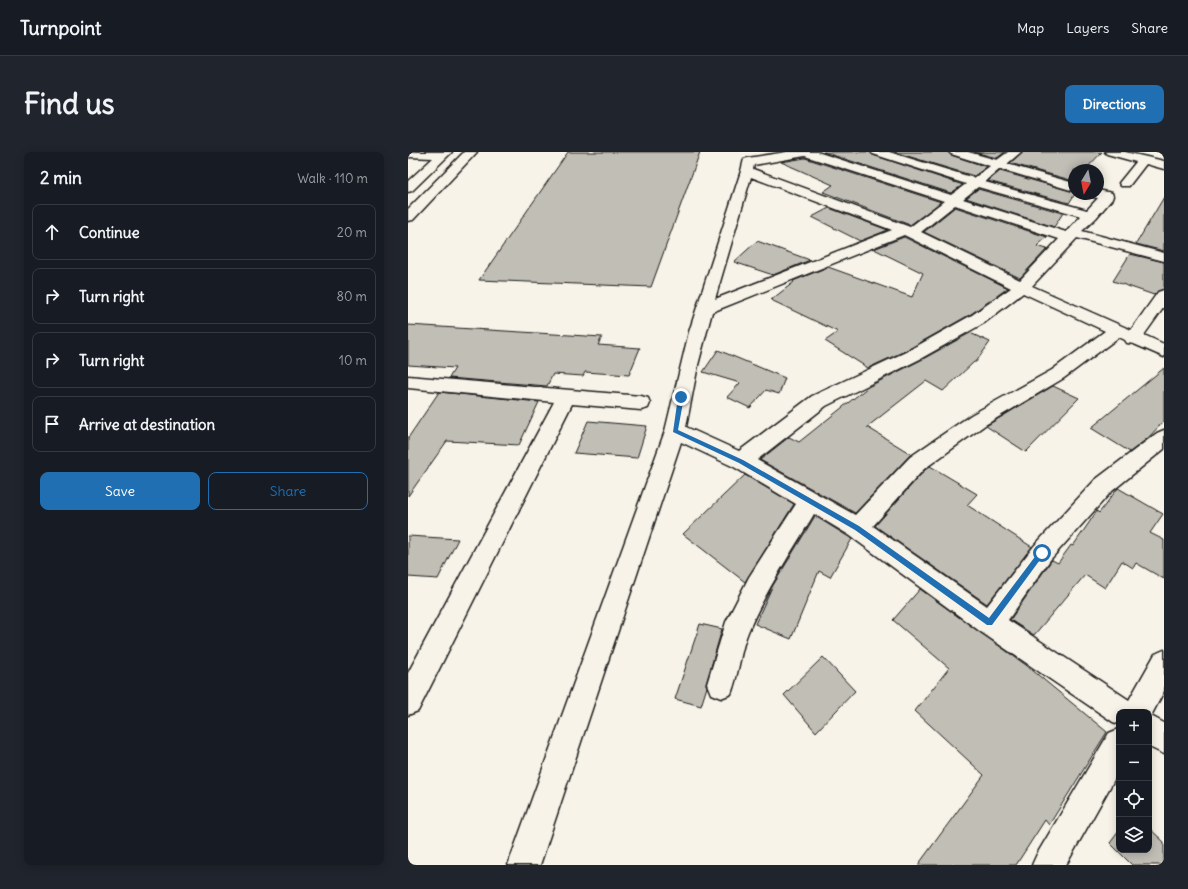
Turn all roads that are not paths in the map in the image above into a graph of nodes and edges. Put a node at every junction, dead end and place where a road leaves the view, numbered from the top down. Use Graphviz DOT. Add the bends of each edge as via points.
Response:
graph roads {
  1 [pos="471,152"];
  2 [pos="805,152"];
  3 [pos="808,152"];
  4 [pos="877,152"];
  5 [pos="955,152"];
  6 [pos="1015,152"];
  7 [pos="1111,152"];
  8 [pos="408,154"];
  9 [pos="444,154"];
  10 [pos="1143,160"];
  11 [pos="748,162"];
  12 [pos="1164,165"];
  13 [pos="997,166"];
  14 [pos="414,167"];
  15 [pos="429,168"];
  16 [pos="455,169"];
  17 [pos="976,183"];
  18 [pos="1125,183"];
  19 [pos="1068,185"];
  20 [pos="408,188"];
  21 [pos="1104,200"];
  22 [pos="952,201"];
  23 [pos="1091,215"];
  24 [pos="408,217"];
  25 [pos="908,231"];
  26 [pos="1072,235"];
  27 [pos="1164,257"];
  28 [pos="1022,287"];
  29 [pos="1164,295"];
  30 [pos="706,308"];
  31 [pos="1117,331"];
  32 [pos="1133,339"];
  33 [pos="1164,352"];
  34 [pos="413,382"];
  35 [pos="566,396"];
  36 [pos="408,398"];
  37 [pos="641,403"];
  38 [pos="675,431"];
  39 [pos="1164,438"];
  40 [pos="741,461"];
  41 [pos="810,501"];
  42 [pos="857,528"];
  43 [pos="990,623"];
  44 [pos="1164,664"];
  45 [pos="721,684"];
  46 [pos="408,701"];
  47 [pos="1119,709"];
  48 [pos="1140,709"];
  49 [pos="1152,732"];
  50 [pos="1164,740"];
  51 [pos="1118,745"];
  52 [pos="524,865"];
  53 [pos="1048,865"];
  1 -- 16 [label="street"];
  2 -- 3 [label="street"];
  2 -- 11 [label="street"];
  2 -- 22 [label="street"];
  4 -- 17 [label="street"];
  5 -- 13 [label="street"];
  6 -- 13 [label="street"];
  7 -- 10 [label="street"];
  8 -- 9 [label="street"];
  9 -- 15 [label="street"];
  10 -- 12 [label="street"];
  10 -- 18 [label="street"];
  11 -- 25 [label="street"];
  11 -- 30 [label="street"];
  13 -- 17 [label="street"];
  13 -- 19 [label="street"];
  14 -- 15 [label="street"];
  15 -- 16 [label="street"];
  15 -- 20 [label="street"];
  16 -- 24 [label="street"];
  17 -- 22 [label="street"];
  17 -- 23 [label="street"];
  21 -- 23 [label="street"];
  22 -- 25 [label="street"];
  22 -- 26 [label="street"];
  23 -- 26 [label="street"];
  25 -- 28 [label="street"];
  25 -- 30 [label="street"];
  26 -- 27 [label="street"];
  26 -- 28 [label="street"];
  28 -- 31 [label="street"];
  28 -- 40 [label="street" via="978,319 914,355 819,402"];
  29 -- 32 [label="street"];
  30 -- 38 [label="street" via="681,397"];
  31 -- 32 [label="street"];
  31 -- 42 [label="street" via="1058,374 978,420 917,462"];
  32 -- 33 [label="street"];
  34 -- 35 [label="street"];
  34 -- 36 [label="street"];
  35 -- 37 [label="street"];
  35 -- 46 [label="street"];
  38 -- 40 [label="street"];
  38 -- 52 [label="street"];
  39 -- 43 [label="street" via="1103,486 1042,553"];
  40 -- 41 [label="street"];
  41 -- 42 [label="street"];
  41 -- 45 [label="street" via="758,585 735,631"];
  42 -- 43 [label="street"];
  43 -- 47 [label="street"];
  44 -- 48 [label="street"];
  49 -- 50 [label="street"];
  51 -- 53 [label="street"];
}
